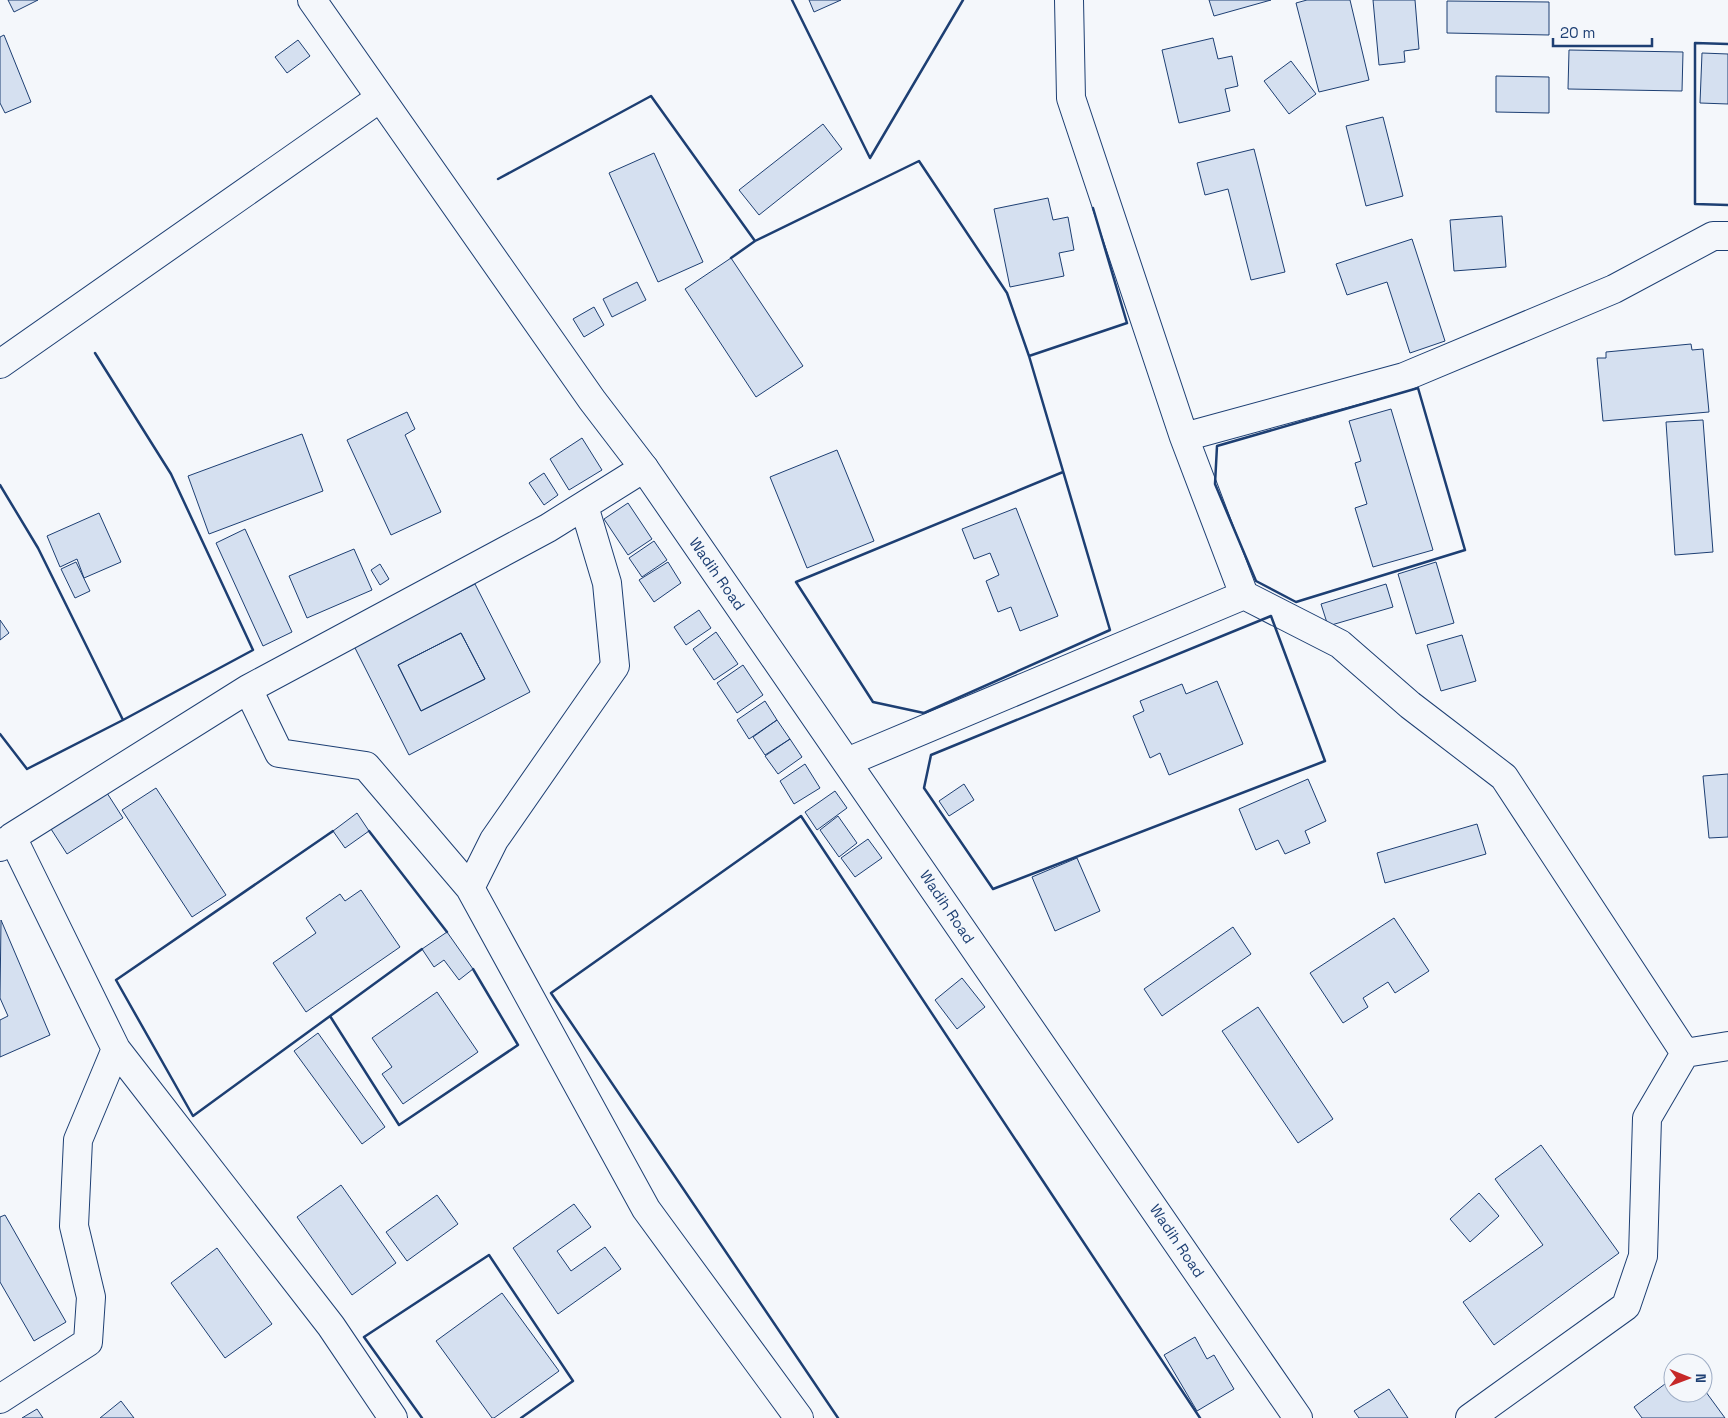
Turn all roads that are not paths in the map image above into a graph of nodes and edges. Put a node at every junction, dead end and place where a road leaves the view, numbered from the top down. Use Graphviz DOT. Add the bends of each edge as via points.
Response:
graph roads {
  1 [pos="312,0"];
  2 [pos="1069,0"];
  3 [pos="380,98"];
  4 [pos="1728,236"];
  5 [pos="0,364"];
  6 [pos="1184,437"];
  7 [pos="644,468"];
  8 [pos="584,506"];
  9 [pos="1244,595"];
  10 [pos="248,690"];
  11 [pos="847,762"];
  12 [pos="6,842"];
  13 [pos="470,888"];
  14 [pos="1728,1046"];
  15 [pos="116,1049"];
  16 [pos="1685,1053"];
  17 [pos="0,1399"];
  18 [pos="393,1418"];
  19 [pos="800,1418"];
  20 [pos="1298,1418"];
  21 [pos="1470,1418"];
  1 -- 3 [label="street, Wadih Road"];
  2 -- 6 [label="street" via="1071,98"];
  3 -- 5 [label="street"];
  3 -- 7 [label="street, Wadih Road" via="592,400"];
  4 -- 6 [label="street" via="1713,236 1614,289 1404,377"];
  6 -- 9 [label="street"];
  7 -- 8 [label="street"];
  7 -- 11 [label="street, Wadih Road"];
  8 -- 10 [label="street"];
  8 -- 13 [label="street" via="608,583 615,666 494,840"];
  9 -- 11 [label="street"];
  9 -- 16 [label="street" via="1340,644 1410,706 1504,777"];
  10 -- 12 [label="street"];
  10 -- 13 [label="street" via="279,752 366,766"];
  11 -- 20 [label="street, Wadih Road"];
  12 -- 15 [label="street"];
  13 -- 19 [label="street" via="646,1209"];
  14 -- 16 [label="street"];
  15 -- 17 [label="street" via="78,1140 74,1226 91,1297 88,1342"];
  15 -- 18 [label="street" via="331,1326"];
  16 -- 21 [label="street" via="1647,1118 1642,1256 1626,1306"];
}
